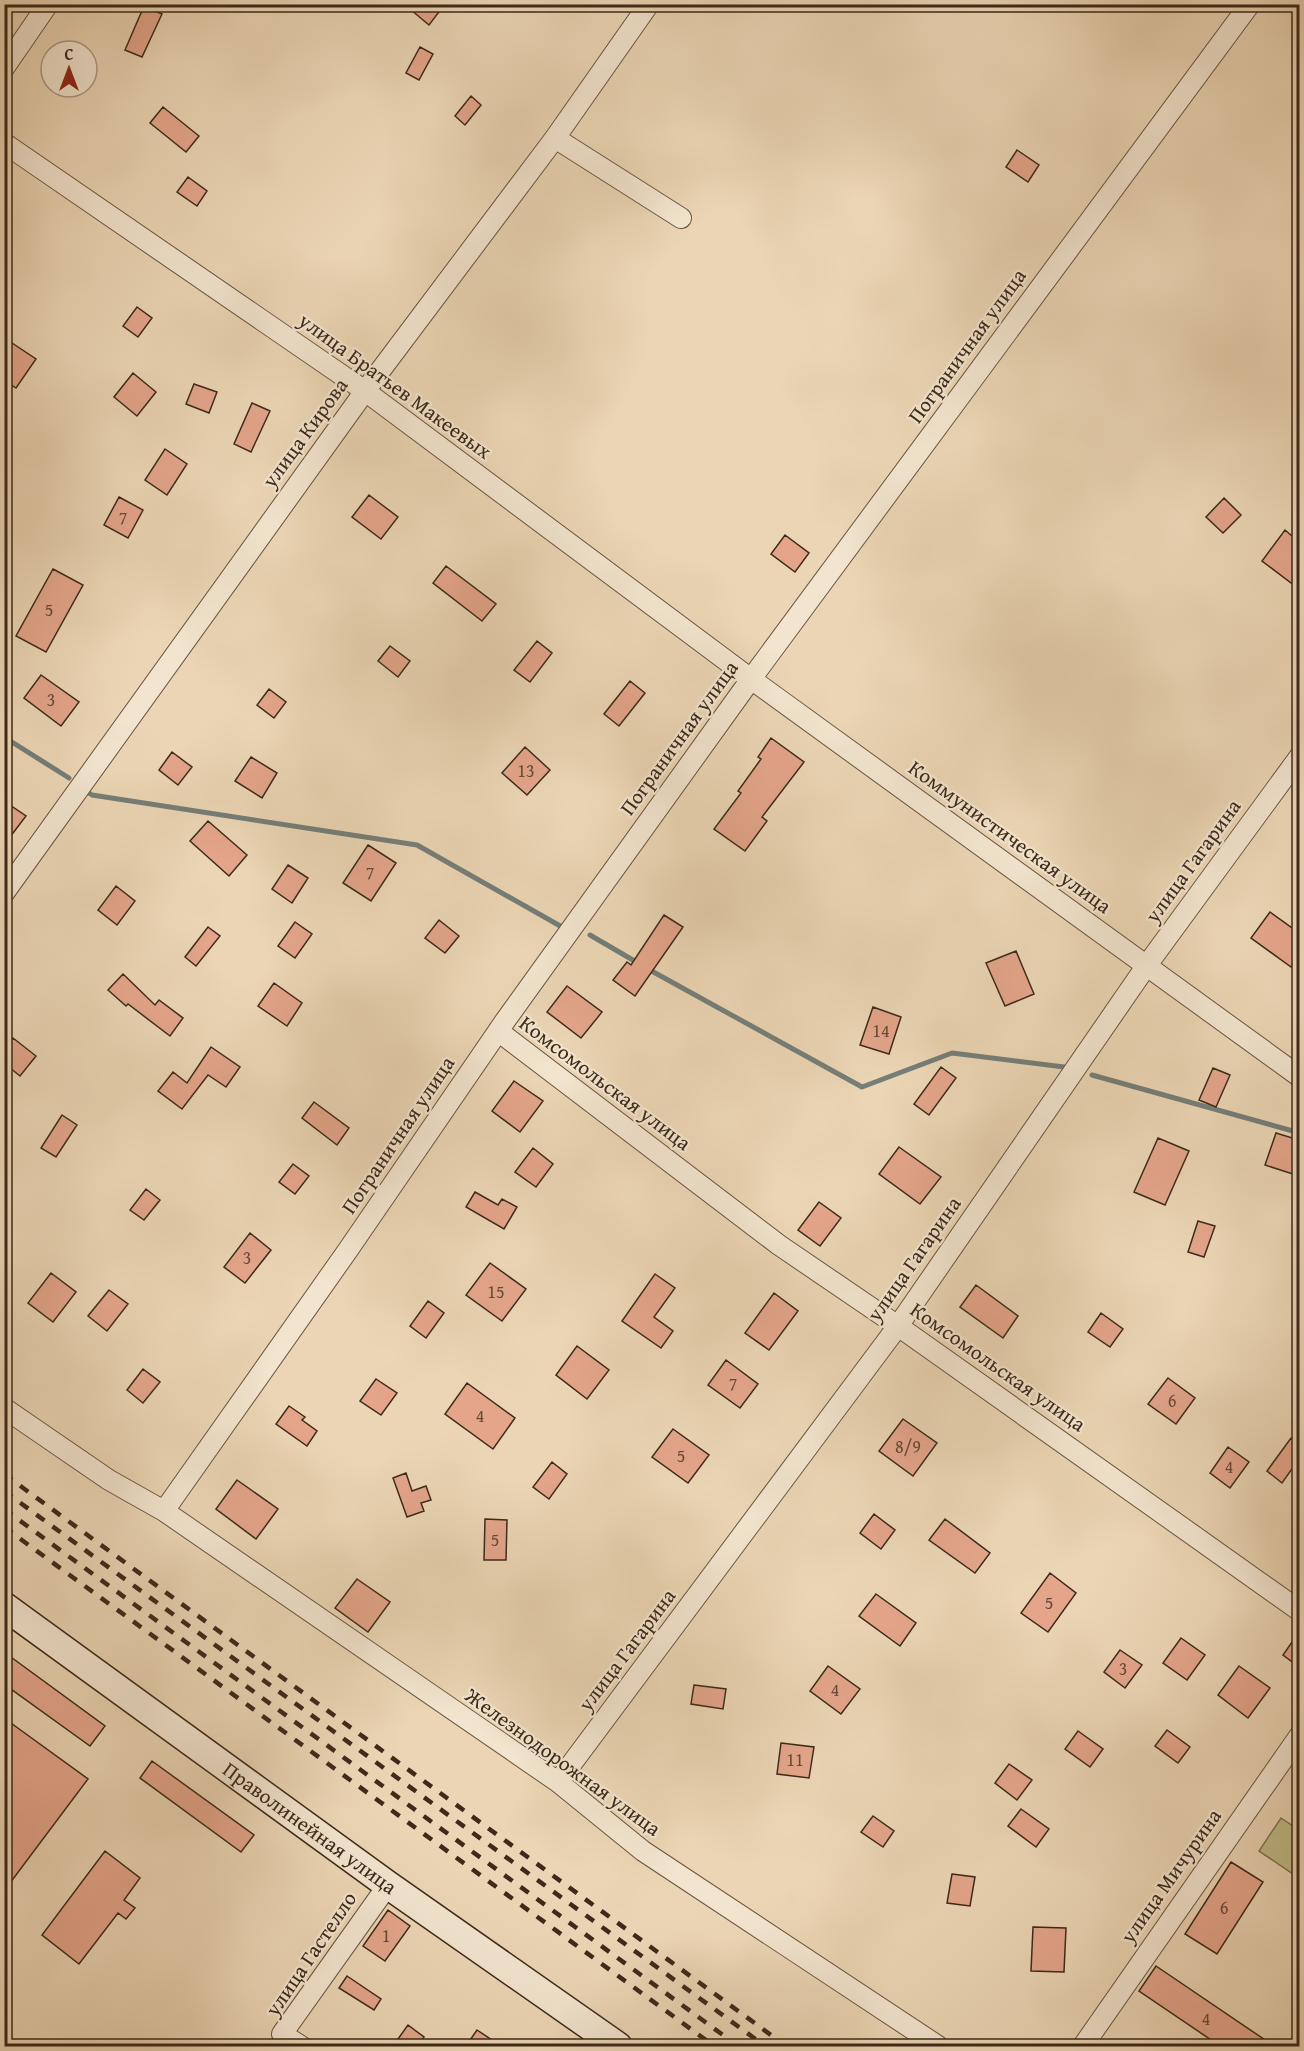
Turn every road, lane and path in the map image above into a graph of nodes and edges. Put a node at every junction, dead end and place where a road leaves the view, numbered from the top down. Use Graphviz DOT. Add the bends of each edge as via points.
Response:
graph roads {
  1 [pos="48,4"];
  2 [pos="649,4"];
  3 [pos="1250,4"];
  4 [pos="4,68"];
  5 [pos="555,138"];
  6 [pos="4,143"];
  7 [pos="681,218"];
  8 [pos="365,391"];
  9 [pos="751,679"];
  10 [pos="1299,756"];
  11 [pos="4,893"];
  12 [pos="1147,965"];
  13 [pos="498,1031"];
  14 [pos="1299,1077"];
  15 [pos="898,1326"];
  16 [pos="4,1408"];
  17 [pos="164,1511"];
  18 [pos="4,1606"];
  19 [pos="1299,1611"];
  20 [pos="1299,1735"];
  21 [pos="558,1782"];
  22 [pos="388,1885"];
  23 [pos="301,2046"];
  24 [pos="618,2046"];
  25 [pos="938,2046"];
  26 [pos="1083,2046"];
  1 -- 4 [label="street"];
  2 -- 5 [label="street, улица Кирова"];
  3 -- 9 [label="street, Пограничная улица"];
  5 -- 7 [label="street"];
  5 -- 8 [label="street, улица Кирова"];
  6 -- 8 [label="street, улица Братьев Макеевых"];
  8 -- 9 [label="street, улица Братьев Макеевых"];
  8 -- 11 [label="street, улица Кирова"];
  9 -- 12 [label="street, Коммунистическая улица"];
  9 -- 13 [label="street, Пограничная улица"];
  10 -- 12 [label="street, улица Гагарина"];
  12 -- 14 [label="street, Коммунистическая улица"];
  12 -- 15 [label="street, улица Гагарина"];
  13 -- 15 [label="street, Комсомольская улица" via="779,1245"];
  13 -- 17 [label="street, Пограничная улица"];
  15 -- 19 [label="street, Комсомольская улица"];
  15 -- 21 [label="street, улица Гагарина"];
  16 -- 17 [label="street, Железнодорожная улица" via="109,1480"];
  17 -- 21 [label="street, Железнодорожная улица"];
  18 -- 22 [label="main road, Праволинейная улица"];
  20 -- 26 [label="street, улица Мичурина"];
  21 -- 25 [label="street, Железнодорожная улица" via="643,1851"];
  22 -- 23 [label="street, улица Гастелло" via="282,2034"];
  22 -- 24 [label="main road, Праволинейная улица"];
}
